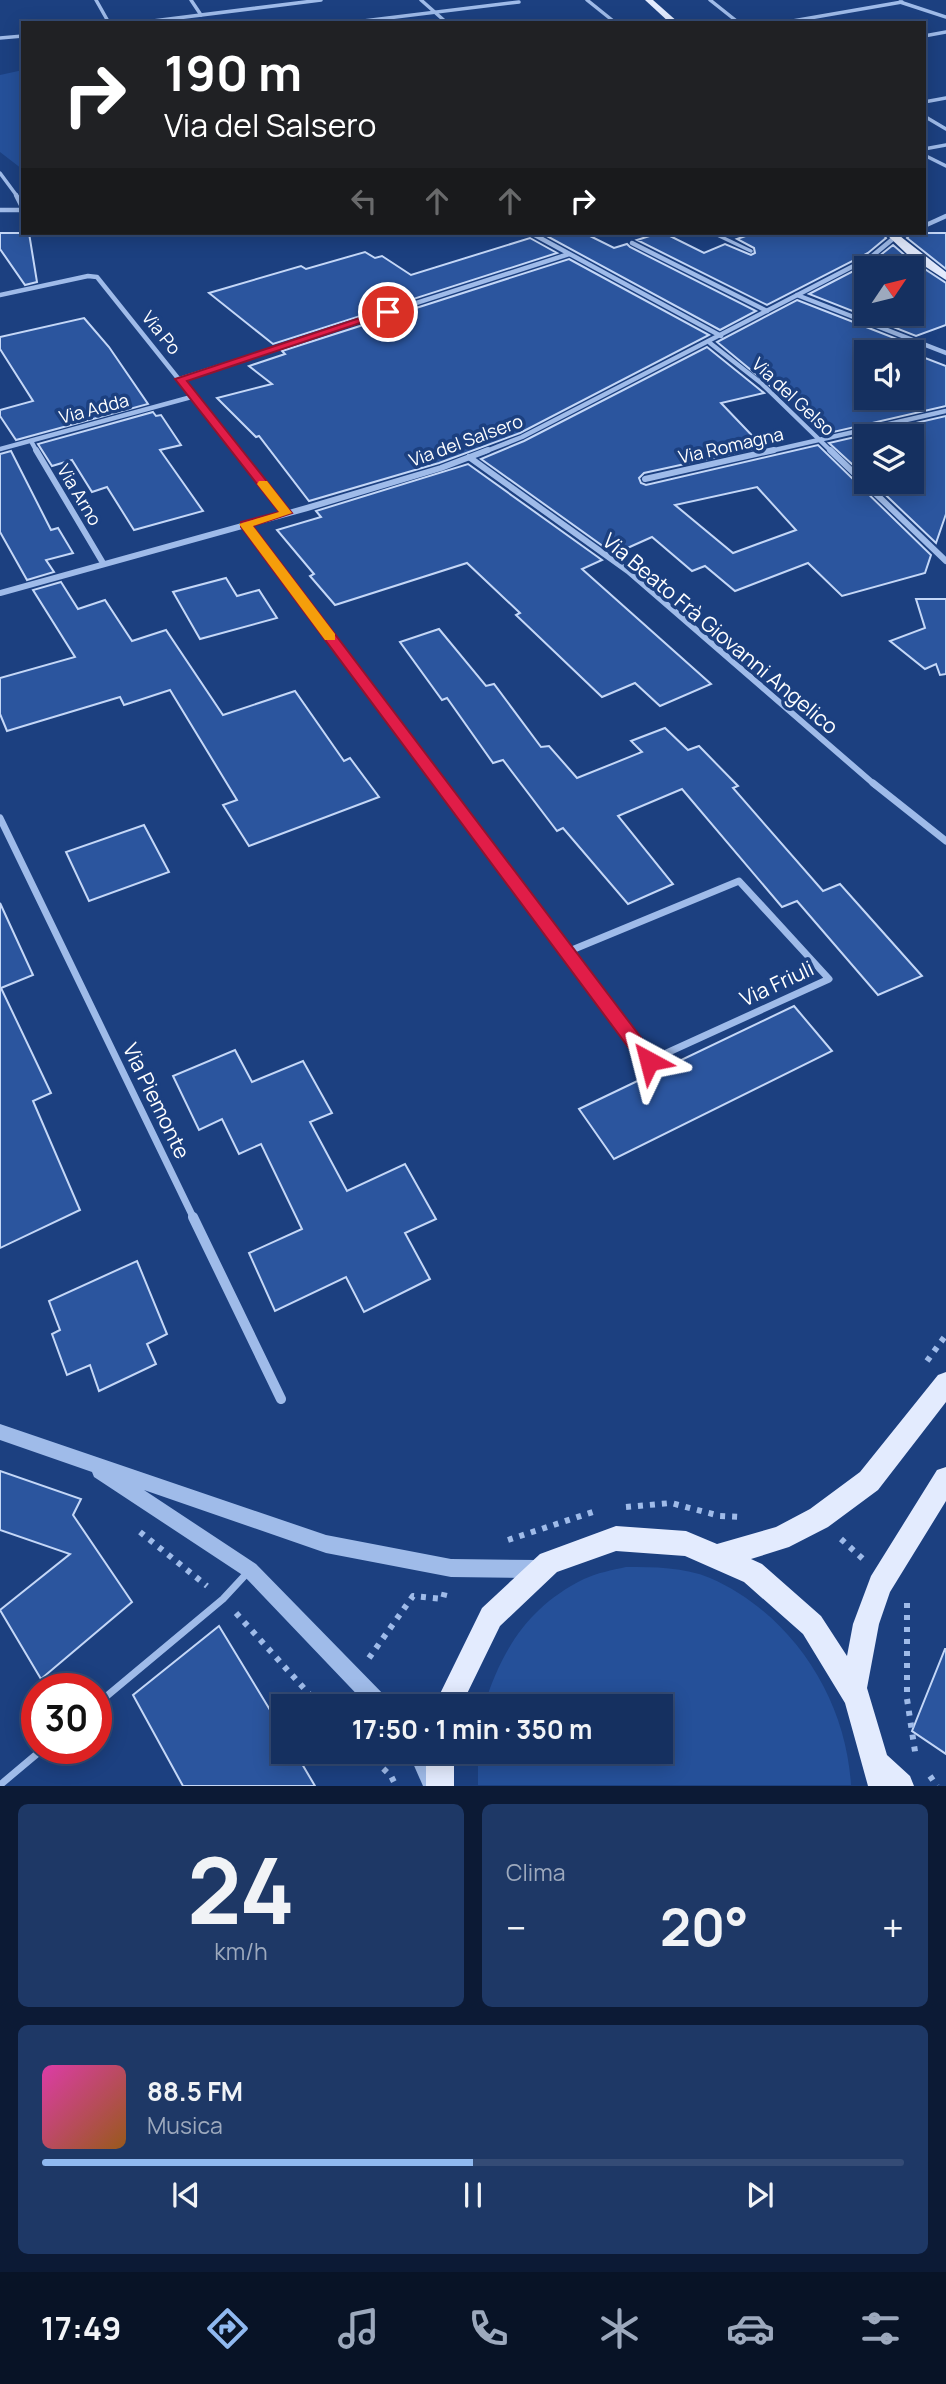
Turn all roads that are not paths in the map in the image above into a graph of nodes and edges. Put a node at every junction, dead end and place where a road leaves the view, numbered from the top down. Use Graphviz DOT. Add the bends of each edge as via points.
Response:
graph roads {
  1 [pos="96,0"];
  2 [pos="191,0"];
  3 [pos="321,0"];
  4 [pos="421,0"];
  5 [pos="587,0"];
  6 [pos="649,0"];
  7 [pos="710,0"];
  8 [pos="895,0"];
  9 [pos="519,2"];
  10 [pos="902,2"];
  11 [pos="435,13"];
  12 [pos="201,15"];
  13 [pos="946,17"];
  14 [pos="612,20"];
  15 [pos="108,21"];
  16 [pos="156,21"];
  17 [pos="365,21"];
  18 [pos="445,21"];
  19 [pos="673,21"];
  20 [pos="736,21"];
  21 [pos="792,21"];
  22 [pos="946,32"];
  23 [pos="21,36"];
  24 [pos="926,36"];
  25 [pos="0,38"];
  26 [pos="946,98"];
  27 [pos="926,102"];
  28 [pos="926,117"];
  29 [pos="946,129"];
  30 [pos="946,145"];
  31 [pos="926,149"];
  32 [pos="926,156"];
  33 [pos="946,166"];
  34 [pos="0,173"];
  35 [pos="21,204"];
  36 [pos="21,209"];
  37 [pos="0,210"];
  38 [pos="946,216"];
  39 [pos="926,225"];
  40 [pos="535,235"];
  41 [pos="717,235"];
  42 [pos="892,236"];
  43 [pos="632,243"];
  44 [pos="751,251"];
  45 [pos="569,254"];
  46 [pos="946,277"];
  47 [pos="0,295"];
  48 [pos="797,295"];
  49 [pos="767,311"];
  50 [pos="721,336"];
  51 [pos="710,343"];
  52 [pos="946,354"];
  53 [pos="180,379"];
  54 [pos="195,396"];
  55 [pos="946,411"];
  56 [pos="818,440"];
  57 [pos="31,441"];
  58 [pos="0,449"];
  59 [pos="470,457"];
  60 [pos="645,479"];
  61 [pos="286,513"];
  62 [pos="246,524"];
  63 [pos="946,561"];
  64 [pos="103,563"];
  65 [pos="0,593"];
  66 [pos="0,818"];
  67 [pos="946,841"];
  68 [pos="566,953"];
  69 [pos="946,1383"];
  70 [pos="281,1399"];
  71 [pos="0,1432"];
  72 [pos="86,1461"];
  73 [pos="946,1479"];
  74 [pos="721,1555"];
  75 [pos="538,1569"];
  76 [pos="250,1570"];
  77 [pos="854,1687"];
  78 [pos="112,1692"];
  79 [pos="369,1694"];
  80 [pos="451,1694"];
  81 [pos="25,1764"];
  82 [pos="423,1764"];
  83 [pos="440,1764"];
  84 [pos="880,1775"];
  85 [pos="0,1785"];
  86 [pos="433,1786"];
  87 [pos="440,1786"];
  88 [pos="900,1786"];
  1 -- 15 [label="street"];
  2 -- 12 [label="street"];
  3 -- 12 [label="street"];
  4 -- 11 [label="street"];
  5 -- 14 [label="street"];
  6 -- 19 [label="main road"];
  7 -- 20 [label="street"];
  8 -- 10 [label="street"];
  9 -- 11 [label="street"];
  10 -- 13 [label="street"];
  10 -- 21 [label="street"];
  11 -- 17 [label="street"];
  11 -- 18 [label="street"];
  12 -- 16 [label="street"];
  22 -- 24 [label="street"];
  23 -- 25 [label="street"];
  26 -- 27 [label="street"];
  28 -- 29 [label="street"];
  30 -- 31 [label="street"];
  32 -- 33 [label="street"];
  34 -- 35 [label="street"];
  36 -- 37 [label="street"];
  38 -- 39 [label="street"];
  40 -- 45 [label="street"];
  41 -- 44 [label="lane"];
  42 -- 46 [label="main road"];
  42 -- 48 [label="street, Via del Salsero" via="871,257"];
  43 -- 49 [label="street"];
  45 -- 50 [label="street"];
  45 -- 53 [label="street"];
  47 -- 53 [label="street, Via Po" via="88,275 97,277"];
  48 -- 49 [label="street, Via del Salsero"];
  48 -- 52 [label="street"];
  49 -- 50 [label="street, Via del Salsero"];
  50 -- 51 [label="street, Via del Salsero"];
  51 -- 56 [label="street, Via del Gelso" via="761,383"];
  51 -- 59 [label="street, Via del Salsero" via="522,437"];
  53 -- 54 [label="street, Via Po"];
  54 -- 57 [label="street, Via Adda"];
  54 -- 61 [label="street, Via Po"];
  55 -- 56 [label="street, Via Romagna"];
  56 -- 60 [label="street, Via Romagna"];
  56 -- 63 [label="street, Via del Gelso"];
  57 -- 58 [label="street, Via Adda"];
  57 -- 64 [label="street, Via Arno"];
  59 -- 61 [label="street, Via del Salsero"];
  59 -- 67 [label="street, Via Beato Frà Giovanni Angelico" via="628,571 839,756"];
  61 -- 62 [label="street, Via del Salsero"];
  62 -- 64 [label="street, Via del Salsero"];
  62 -- 68 [label="street, Via Friuli"];
  64 -- 65 [label="street, Via del Salsero"];
  66 -- 70 [label="street, Via Piemonte"];
  68 -- 68 [label="street, Via Friuli" via="649,1061 829,979 739,881"];
  69 -- 74 [label="main road" via="869,1480 819,1518 780,1538"];
  71 -- 72 [label="street"];
  72 -- 75 [label="street" via="326,1544 451,1568"];
  72 -- 76 [label="street"];
  73 -- 77 [label="main road" via="884,1579 866,1624"];
  74 -- 75 [label="main road" via="684,1542 645,1538 572,1551"];
  74 -- 77 [label="main road" via="782,1593 834,1652"];
  75 -- 80 [label="main road" via="508,1594 482,1626"];
  76 -- 78 [label="lane" via="223,1599"];
  76 -- 79 [label="street"];
  77 -- 84 [label="main road" via="873,1738"];
  81 -- 85 [label="lane"];
  82 -- 86 [label="street"];
  83 -- 87 [label="main road"];
  84 -- 88 [label="main road"];
}
